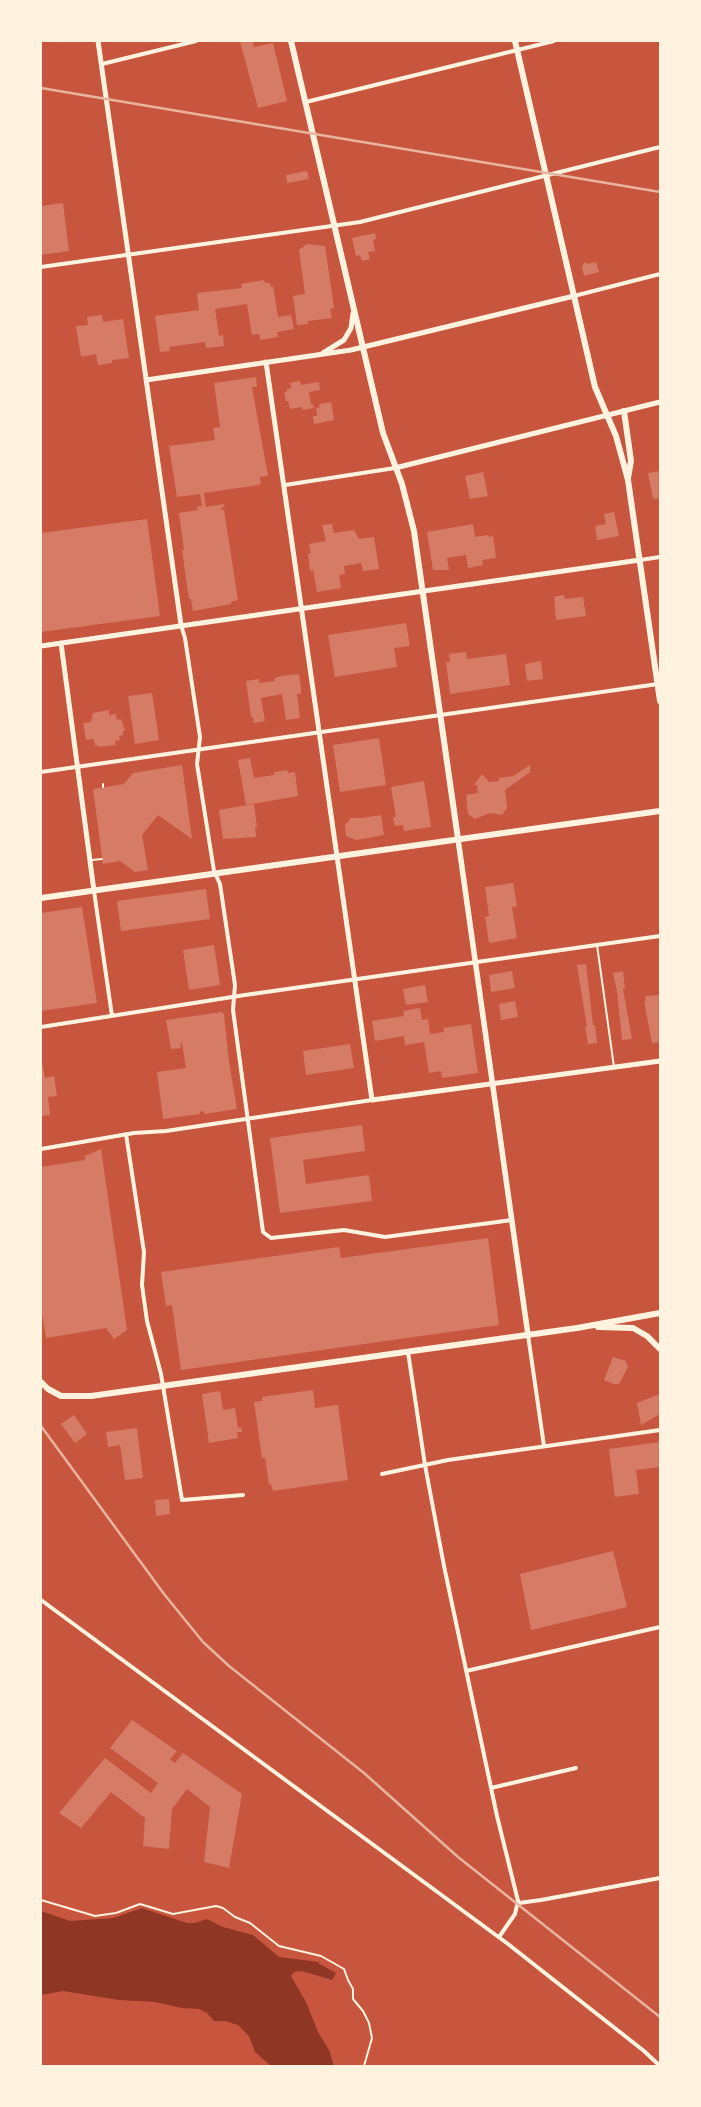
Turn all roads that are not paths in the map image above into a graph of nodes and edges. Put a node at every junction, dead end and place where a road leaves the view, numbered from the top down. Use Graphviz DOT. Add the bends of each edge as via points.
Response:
graph roads {
  1 [pos="98,41"];
  2 [pos="196,41"];
  3 [pos="291,41"];
  4 [pos="514,41"];
  5 [pos="554,41"];
  6 [pos="517,50"];
  7 [pos="102,64"];
  8 [pos="306,102"];
  9 [pos="660,147"];
  10 [pos="546,177"];
  11 [pos="335,226"];
  12 [pos="129,256"];
  13 [pos="41,267"];
  14 [pos="660,274"];
  15 [pos="574,296"];
  16 [pos="354,307"];
  17 [pos="363,348"];
  18 [pos="318,355"];
  19 [pos="266,362"];
  20 [pos="146,380"];
  21 [pos="660,402"];
  22 [pos="624,411"];
  23 [pos="607,415"];
  24 [pos="395,468"];
  25 [pos="628,480"];
  26 [pos="284,485"];
  27 [pos="660,557"];
  28 [pos="640,560"];
  29 [pos="423,590"];
  30 [pos="302,609"];
  31 [pos="181,625"];
  32 [pos="61,643"];
  33 [pos="41,646"];
  34 [pos="659,684"];
  35 [pos="660,701"];
  36 [pos="440,715"];
  37 [pos="320,732"];
  38 [pos="200,749"];
  39 [pos="77,767"];
  40 [pos="41,772"];
  41 [pos="660,810"];
  42 [pos="458,839"];
  43 [pos="337,856"];
  44 [pos="102,859"];
  45 [pos="90,861"];
  46 [pos="214,874"];
  47 [pos="94,890"];
  48 [pos="41,898"];
  49 [pos="660,936"];
  50 [pos="597,945"];
  51 [pos="476,963"];
  52 [pos="355,979"];
  53 [pos="236,996"];
  54 [pos="112,1016"];
  55 [pos="41,1027"];
  56 [pos="660,1061"];
  57 [pos="614,1068"];
  58 [pos="493,1084"];
  59 [pos="372,1100"];
  60 [pos="248,1120"];
  61 [pos="126,1134"];
  62 [pos="41,1149"];
  63 [pos="512,1220"];
  64 [pos="660,1314"];
  65 [pos="577,1328"];
  66 [pos="528,1335"];
  67 [pos="660,1349"];
  68 [pos="408,1352"];
  69 [pos="42,1383"];
  70 [pos="164,1387"];
  71 [pos="660,1430"];
  72 [pos="544,1446"];
  73 [pos="425,1465"];
  74 [pos="382,1474"];
  75 [pos="243,1495"];
  76 [pos="41,1600"];
  77 [pos="660,1627"];
  78 [pos="466,1671"];
  79 [pos="576,1768"];
  80 [pos="491,1788"];
  81 [pos="660,1878"];
  82 [pos="519,1903"];
  83 [pos="499,1937"];
  84 [pos="657,2065"];
  1 -- 7 [label="street"];
  2 -- 7 [label="street"];
  3 -- 8 [label="main road"];
  4 -- 6 [label="main road"];
  5 -- 6 [label="street"];
  6 -- 8 [label="street"];
  6 -- 10 [label="main road"];
  7 -- 12 [label="street"];
  8 -- 11 [label="main road"];
  9 -- 10 [label="street"];
  10 -- 11 [label="street"];
  10 -- 15 [label="main road"];
  11 -- 12 [label="street"];
  11 -- 16 [label="main road"];
  12 -- 13 [label="street"];
  12 -- 20 [label="street"];
  14 -- 15 [label="street"];
  15 -- 17 [label="street"];
  15 -- 23 [label="main road" via="595,387"];
  16 -- 17 [label="main road"];
  16 -- 18 [label="street" via="351,328 344,340"];
  17 -- 18 [label="street"];
  17 -- 24 [label="main road" via="383,433"];
  18 -- 19 [label="street"];
  19 -- 20 [label="street"];
  19 -- 26 [label="street"];
  20 -- 31 [label="street"];
  21 -- 22 [label="street"];
  22 -- 23 [label="street"];
  22 -- 25 [label="main road" via="631,461"];
  23 -- 24 [label="street"];
  23 -- 25 [label="main road" via="619,444"];
  24 -- 26 [label="street"];
  24 -- 29 [label="main road" via="414,531"];
  25 -- 28 [label="main road"];
  26 -- 30 [label="street"];
  27 -- 28 [label="street"];
  28 -- 29 [label="street"];
  28 -- 34 [label="main road"];
  29 -- 30 [label="street"];
  29 -- 36 [label="main road"];
  30 -- 31 [label="street"];
  30 -- 37 [label="street"];
  31 -- 32 [label="street"];
  31 -- 38 [label="street"];
  32 -- 33 [label="street"];
  32 -- 39 [label="street"];
  34 -- 35 [label="main road"];
  34 -- 36 [label="street"];
  36 -- 37 [label="street"];
  36 -- 42 [label="main road"];
  37 -- 38 [label="street"];
  37 -- 43 [label="street"];
  38 -- 39 [label="street"];
  38 -- 46 [label="street" via="197,764"];
  39 -- 40 [label="street"];
  39 -- 45 [label="street"];
  41 -- 42 [label="main road"];
  42 -- 43 [label="main road"];
  42 -- 51 [label="main road"];
  43 -- 46 [label="main road"];
  43 -- 52 [label="street"];
  44 -- 45 [label="lane"];
  45 -- 47 [label="street"];
  46 -- 47 [label="main road"];
  46 -- 53 [label="street" via="220,884"];
  47 -- 48 [label="main road"];
  47 -- 54 [label="street"];
  49 -- 50 [label="street"];
  50 -- 51 [label="street"];
  50 -- 57 [label="lane"];
  51 -- 52 [label="street"];
  51 -- 58 [label="main road"];
  52 -- 53 [label="street"];
  52 -- 59 [label="street"];
  53 -- 54 [label="street"];
  53 -- 60 [label="street" via="233,1011"];
  54 -- 55 [label="street"];
  56 -- 57 [label="street"];
  57 -- 58 [label="street"];
  58 -- 59 [label="street"];
  58 -- 63 [label="main road"];
  59 -- 60 [label="street"];
  60 -- 61 [label="street"];
  60 -- 63 [label="street" via="261,1226 264,1234 274,1238 344,1230 385,1237"];
  61 -- 62 [label="street"];
  61 -- 70 [label="street" via="144,1252 142,1281 147,1320"];
  63 -- 66 [label="main road"];
  64 -- 65 [label="main road"];
  65 -- 66 [label="main road"];
  65 -- 67 [label="main road" via="631,1328 647,1336"];
  66 -- 68 [label="main road"];
  66 -- 72 [label="street"];
  68 -- 70 [label="main road"];
  68 -- 73 [label="street"];
  69 -- 70 [label="main road" via="56,1394 68,1398"];
  70 -- 75 [label="street" via="182,1500"];
  71 -- 72 [label="street"];
  72 -- 73 [label="street"];
  73 -- 74 [label="street"];
  73 -- 78 [label="street"];
  76 -- 83 [label="street"];
  77 -- 78 [label="street"];
  78 -- 80 [label="street"];
  79 -- 80 [label="street"];
  80 -- 82 [label="street"];
  81 -- 82 [label="street"];
  82 -- 83 [label="street"];
  83 -- 84 [label="street"];
}
